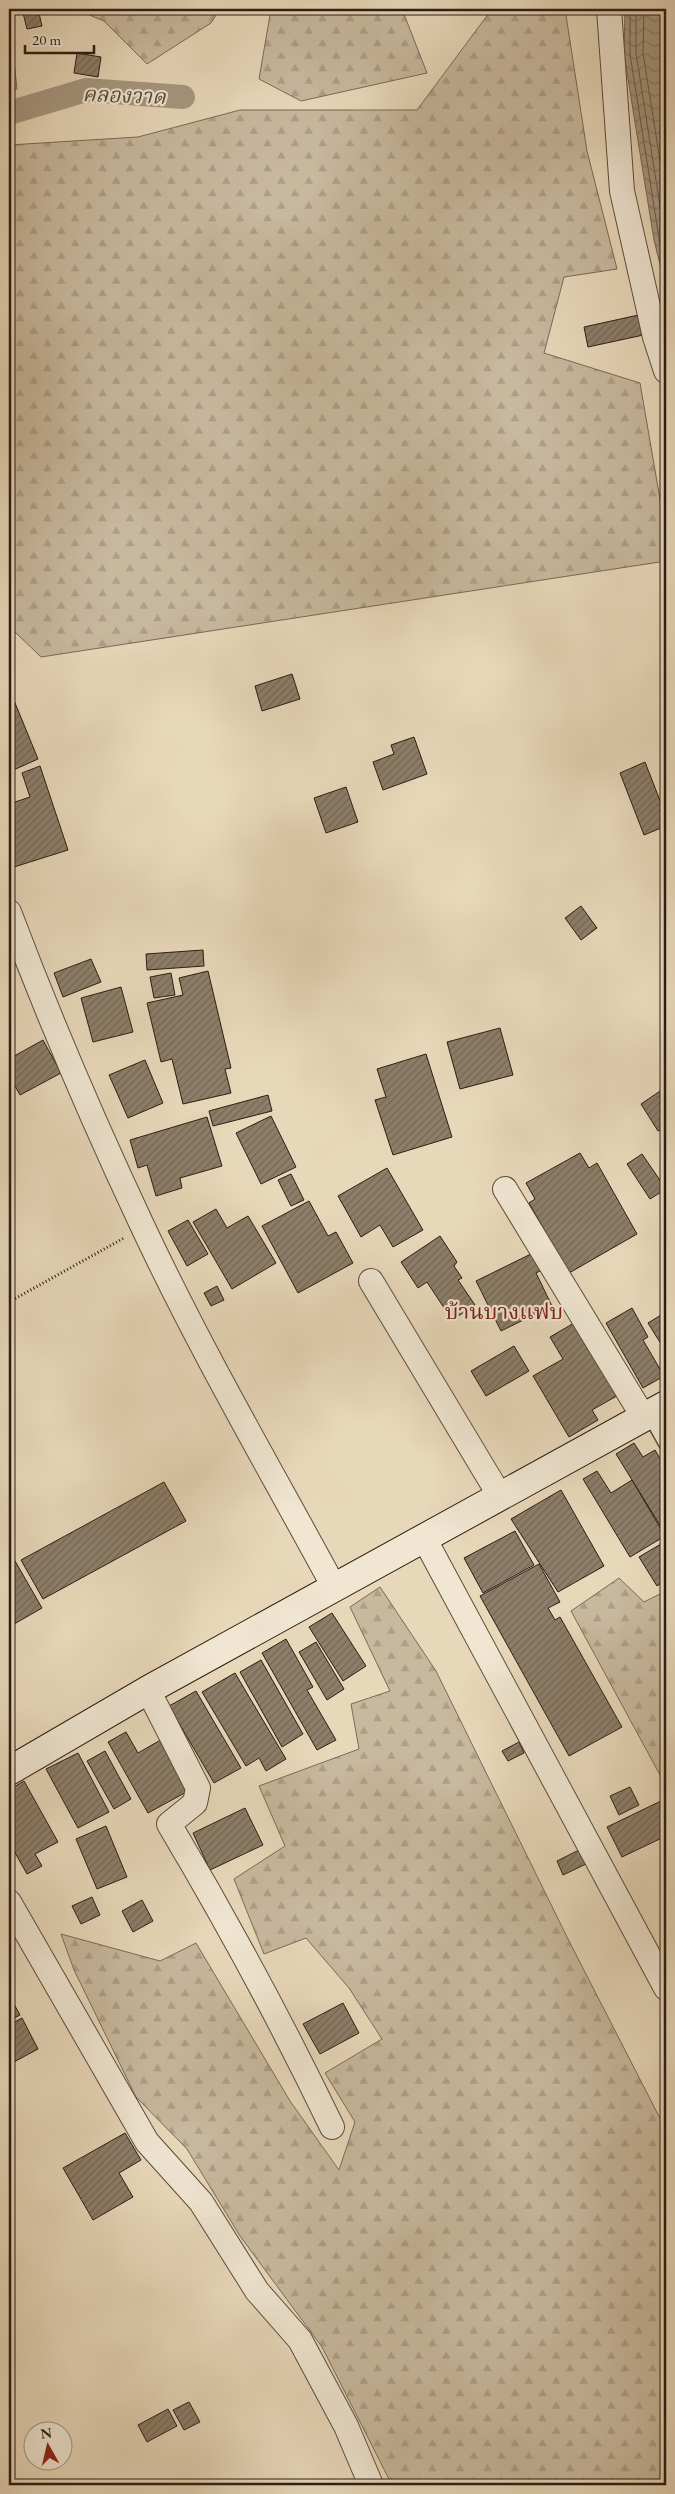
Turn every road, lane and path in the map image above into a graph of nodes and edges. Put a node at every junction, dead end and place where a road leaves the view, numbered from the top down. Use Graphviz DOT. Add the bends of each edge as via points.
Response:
graph roads {
  1 [pos="608,9"];
  2 [pos="666,371"];
  3 [pos="9,912"];
  4 [pos="505,1189"];
  5 [pos="143,1227"];
  6 [pos="371,1281"];
  7 [pos="9,1302"];
  8 [pos="653,1413"];
  9 [pos="666,1445"];
  10 [pos="500,1496"];
  11 [pos="424,1538"];
  12 [pos="334,1587"];
  13 [pos="148,1690"];
  14 [pos="9,1771"];
  15 [pos="9,1902"];
  16 [pos="666,1988"];
  17 [pos="332,2127"];
  18 [pos="372,2485"];
  1 -- 2 [label="street" via="622,192"];
  3 -- 5 [label="street" via="42,1000"];
  4 -- 8 [label="street"];
  5 -- 7 [label="path"];
  5 -- 12 [label="street" via="236,1408"];
  6 -- 10 [label="street"];
  8 -- 9 [label="lane"];
  8 -- 10 [label="street"];
  10 -- 11 [label="street"];
  11 -- 12 [label="street"];
  11 -- 16 [label="street"];
  12 -- 13 [label="street"];
  13 -- 14 [label="street"];
  13 -- 17 [label="street" via="198,1788 195,1803 169,1824 282,2022"];
  15 -- 18 [label="street" via="147,2142 201,2202 257,2292 300,2340 346,2426"];
}
